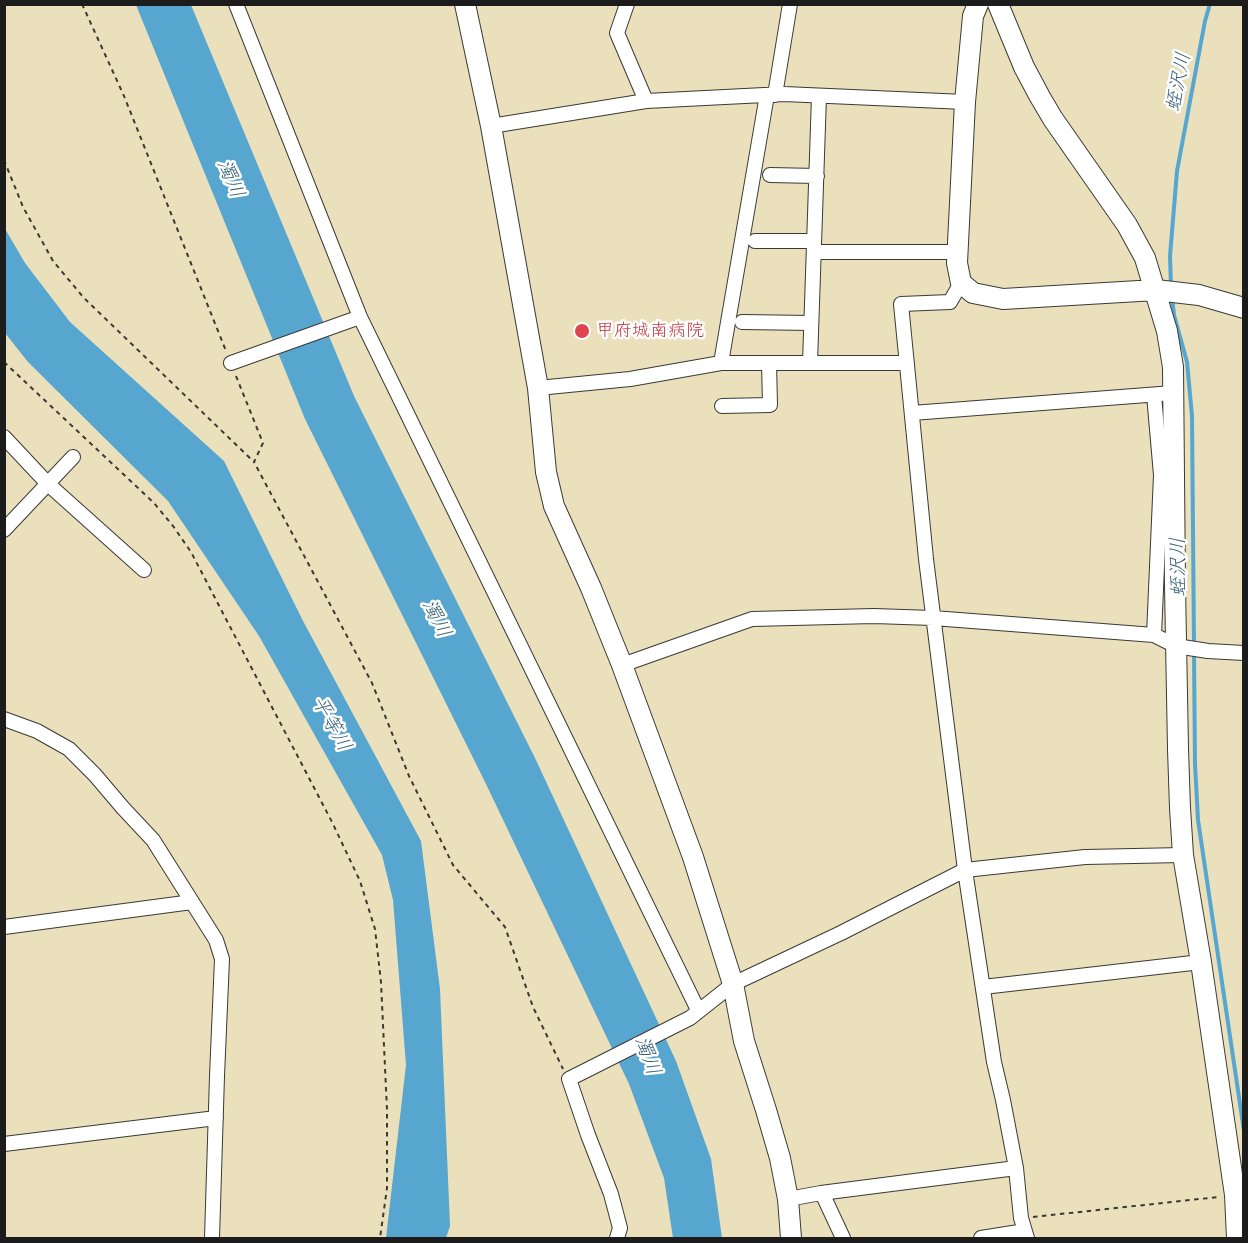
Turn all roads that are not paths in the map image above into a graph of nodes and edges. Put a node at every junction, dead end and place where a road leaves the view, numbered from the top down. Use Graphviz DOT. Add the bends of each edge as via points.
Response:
graph roads {
  1 [pos="236,4"];
  2 [pos="465,4"];
  3 [pos="627,4"];
  4 [pos="790,4"];
  5 [pos="978,4"];
  6 [pos="998,4"];
  7 [pos="771,95"];
  8 [pos="819,96"];
  9 [pos="646,100"];
  10 [pos="965,102"];
  11 [pos="491,126"];
  12 [pos="770,174"];
  13 [pos="817,176"];
  14 [pos="755,241"];
  15 [pos="814,247"];
  16 [pos="957,252"];
  17 [pos="961,283"];
  18 [pos="1167,291"];
  19 [pos="1244,308"];
  20 [pos="355,319"];
  21 [pos="742,322"];
  22 [pos="811,322"];
  23 [pos="236,361"];
  24 [pos="721,363"];
  25 [pos="769,363"];
  26 [pos="810,363"];
  27 [pos="907,363"];
  28 [pos="538,388"];
  29 [pos="1164,394"];
  30 [pos="722,406"];
  31 [pos="912,413"];
  32 [pos="4,437"];
  33 [pos="1166,456"];
  34 [pos="73,457"];
  35 [pos="48,484"];
  36 [pos="5,528"];
  37 [pos="144,570"];
  38 [pos="933,618"];
  39 [pos="1154,635"];
  40 [pos="1181,647"];
  41 [pos="1244,653"];
  42 [pos="622,665"];
  43 [pos="4,719"];
  44 [pos="1183,855"];
  45 [pos="965,870"];
  46 [pos="192,902"];
  47 [pos="4,927"];
  48 [pos="1202,962"];
  49 [pos="733,984"];
  50 [pos="983,987"];
  51 [pos="694,1014"];
  52 [pos="216,1118"];
  53 [pos="4,1144"];
  54 [pos="1016,1168"];
  55 [pos="822,1193"];
  56 [pos="788,1199"];
  57 [pos="1024,1229"];
  58 [pos="212,1239"];
  59 [pos="617,1239"];
  60 [pos="791,1239"];
  61 [pos="843,1239"];
  62 [pos="981,1239"];
  63 [pos="1238,1239"];
  1 -- 20 [label="street"];
  2 -- 11 [label="street"];
  3 -- 9 [label="street" via="617,33"];
  4 -- 7 [label="street"];
  5 -- 10 [label="street" via="973,16"];
  6 -- 18 [label="street" via="1040,97"];
  7 -- 8 [label="street"];
  7 -- 9 [label="street"];
  7 -- 24 [label="street"];
  8 -- 10 [label="street"];
  8 -- 13 [label="street"];
  9 -- 11 [label="street"];
  10 -- 16 [label="street"];
  11 -- 28 [label="street"];
  12 -- 13 [label="street"];
  13 -- 15 [label="street"];
  14 -- 15 [label="street"];
  15 -- 16 [label="street"];
  15 -- 22 [label="street"];
  16 -- 17 [label="street"];
  17 -- 18 [label="street" via="973,293 1003,299"];
  17 -- 27 [label="street" via="950,302 901,304"];
  18 -- 19 [label="street"];
  18 -- 29 [label="street" via="1167,331 1173,367"];
  20 -- 23 [label="street"];
  20 -- 51 [label="street"];
  21 -- 22 [label="street"];
  22 -- 26 [label="street"];
  24 -- 25 [label="street"];
  24 -- 28 [label="street" via="630,379"];
  25 -- 26 [label="street"];
  25 -- 30 [label="street" via="770,405"];
  26 -- 27 [label="street"];
  27 -- 31 [label="street"];
  28 -- 42 [label="street" via="546,472 554,506"];
  29 -- 31 [label="street"];
  29 -- 33 [label="street"];
  31 -- 38 [label="street"];
  32 -- 35 [label="street"];
  33 -- 39 [label="street" via="1161,475"];
  33 -- 40 [label="street"];
  34 -- 35 [label="street"];
  35 -- 36 [label="street"];
  35 -- 37 [label="street"];
  38 -- 39 [label="street"];
  38 -- 42 [label="street" via="752,619"];
  38 -- 45 [label="street"];
  39 -- 40 [label="street"];
  40 -- 41 [label="street"];
  40 -- 44 [label="street"];
  42 -- 49 [label="street" via="693,857"];
  43 -- 46 [label="street" via="69,748 153,840"];
  44 -- 45 [label="street" via="1085,857"];
  44 -- 48 [label="street"];
  45 -- 49 [label="street"];
  45 -- 50 [label="street"];
  46 -- 47 [label="street"];
  46 -- 52 [label="street" via="216,940 222,959"];
  48 -- 50 [label="street"];
  48 -- 63 [label="street"];
  49 -- 51 [label="street"];
  49 -- 56 [label="street" via="744,1041 780,1158"];
  50 -- 54 [label="street"];
  51 -- 59 [label="street" via="574,1076 588,1135 620,1228"];
  52 -- 53 [label="street"];
  52 -- 58 [label="street"];
  54 -- 55 [label="street"];
  54 -- 57 [label="street"];
  55 -- 56 [label="street"];
  55 -- 61 [label="street"];
  56 -- 60 [label="street"];
  57 -- 62 [label="street"];
}
